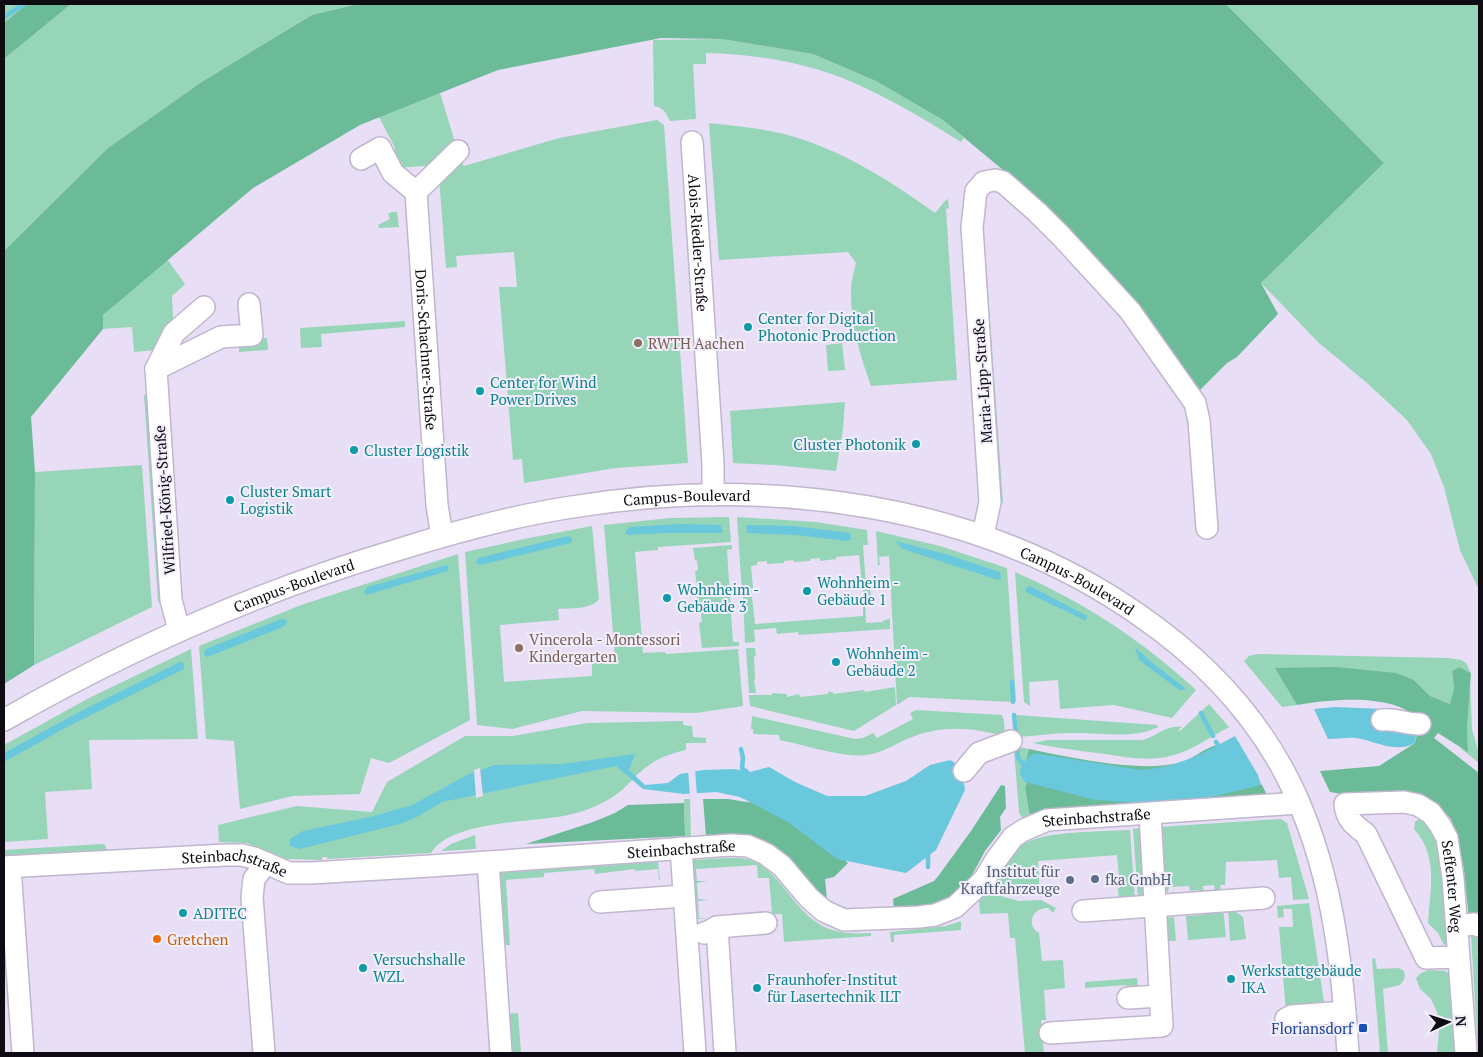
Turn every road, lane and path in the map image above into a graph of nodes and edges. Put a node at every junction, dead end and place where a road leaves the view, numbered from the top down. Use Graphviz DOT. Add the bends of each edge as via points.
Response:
graph roads {
  1 [pos="692,142"];
  2 [pos="458,151"];
  3 [pos="361,160"];
  4 [pos="416,192"];
  5 [pos="249,304"];
  6 [pos="204,307"];
  7 [pos="156,369"];
  8 [pos="713,495"];
  9 [pos="1207,528"];
  10 [pos="983,535"];
  11 [pos="442,536"];
  12 [pos="178,630"];
  13 [pos="4,720"];
  14 [pos="1382,720"];
  15 [pos="1420,724"];
  16 [pos="1011,741"];
  17 [pos="964,771"];
  18 [pos="1299,803"];
  19 [pos="1150,814"];
  20 [pos="681,848"];
  21 [pos="488,862"];
  22 [pos="266,863"];
  23 [pos="7,867"];
  24 [pos="684,896"];
  25 [pos="1264,898"];
  26 [pos="600,902"];
  27 [pos="1155,906"];
  28 [pos="1083,911"];
  29 [pos="766,923"];
  30 [pos="1456,926"];
  31 [pos="1479,926"];
  32 [pos="716,927"];
  33 [pos="687,929"];
  34 [pos="1459,957"];
  35 [pos="11,984"];
  36 [pos="1160,996"];
  37 [pos="1128,998"];
  38 [pos="1345,1012"];
  39 [pos="1286,1019"];
  40 [pos="1050,1034"];
  41 [pos="23,1053"];
  42 [pos="264,1053"];
  43 [pos="501,1053"];
  44 [pos="695,1053"];
  45 [pos="725,1053"];
  46 [pos="1348,1053"];
  47 [pos="1466,1053"];
  1 -- 8 [label="street, Alois-Riedler-Straße"];
  2 -- 4 [label="street"];
  3 -- 4 [label="street" via="380,148 393,173"];
  4 -- 11 [label="street, Doris-Schachner-Straße" via="437,505"];
  5 -- 7 [label="street" via="252,335 221,337"];
  6 -- 7 [label="street" via="174,333"];
  7 -- 12 [label="street, Wilfried-König-Straße" via="171,600"];
  8 -- 10 [label="street, Campus-Boulevard" via="795,499 877,509"];
  8 -- 11 [label="street, Campus-Boulevard" via="596,503 541,512"];
  9 -- 10 [label="street, Maria-Lipp-Straße" via="1195,403 1130,311 1062,237 1003,182 995,180 984,182 976,191 972,227 990,502"];
  10 -- 18 [label="street, Campus-Boulevard" via="1054,565 1105,592 1187,651 1219,681 1249,718 1280,765"];
  11 -- 12 [label="street, Campus-Boulevard" via="342,566"];
  12 -- 13 [label="street, Campus-Boulevard" via="91,672"];
  14 -- 15 [label="street"];
  16 -- 17 [label="street" via="979,753"];
  18 -- 19 [label="street, Steinbachstraße"];
  18 -- 38 [label="street" via="1313,838 1329,899"];
  19 -- 20 [label="street, Steinbachstraße" via="1047,820 1013,837 984,880 954,907 935,915 882,920 844,920 824,911 782,866 748,846"];
  19 -- 27 [label="street"];
  20 -- 21 [label="street, Steinbachstraße"];
  20 -- 24 [label="street"];
  21 -- 22 [label="street, Steinbachstraße" via="311,873 289,872"];
  21 -- 43 [label="street"];
  22 -- 23 [label="street, Steinbachstraße" via="242,855 226,855"];
  22 -- 42 [label="street" via="254,879 252,897"];
  23 -- 35 [label="street"];
  24 -- 26 [label="street"];
  24 -- 33 [label="street"];
  25 -- 27 [label="street"];
  27 -- 28 [label="street"];
  27 -- 36 [label="street"];
  29 -- 32 [label="street"];
  30 -- 31 [label="street"];
  30 -- 34 [label="street, Seffenter Weg"];
  30 -- 34 [label="street, Seffenter Weg" via="1448,838 1431,813 1418,804 1404,802 1345,804 1353,824 1366,834 1426,958"];
  32 -- 33 [label="street" via="698,933"];
  32 -- 45 [label="street"];
  33 -- 44 [label="street"];
  34 -- 47 [label="street, Seffenter Weg"];
  35 -- 41 [label="street"];
  36 -- 37 [label="street"];
  36 -- 40 [label="street" via="1162,1026"];
  38 -- 39 [label="street"];
  38 -- 46 [label="street"];
}
